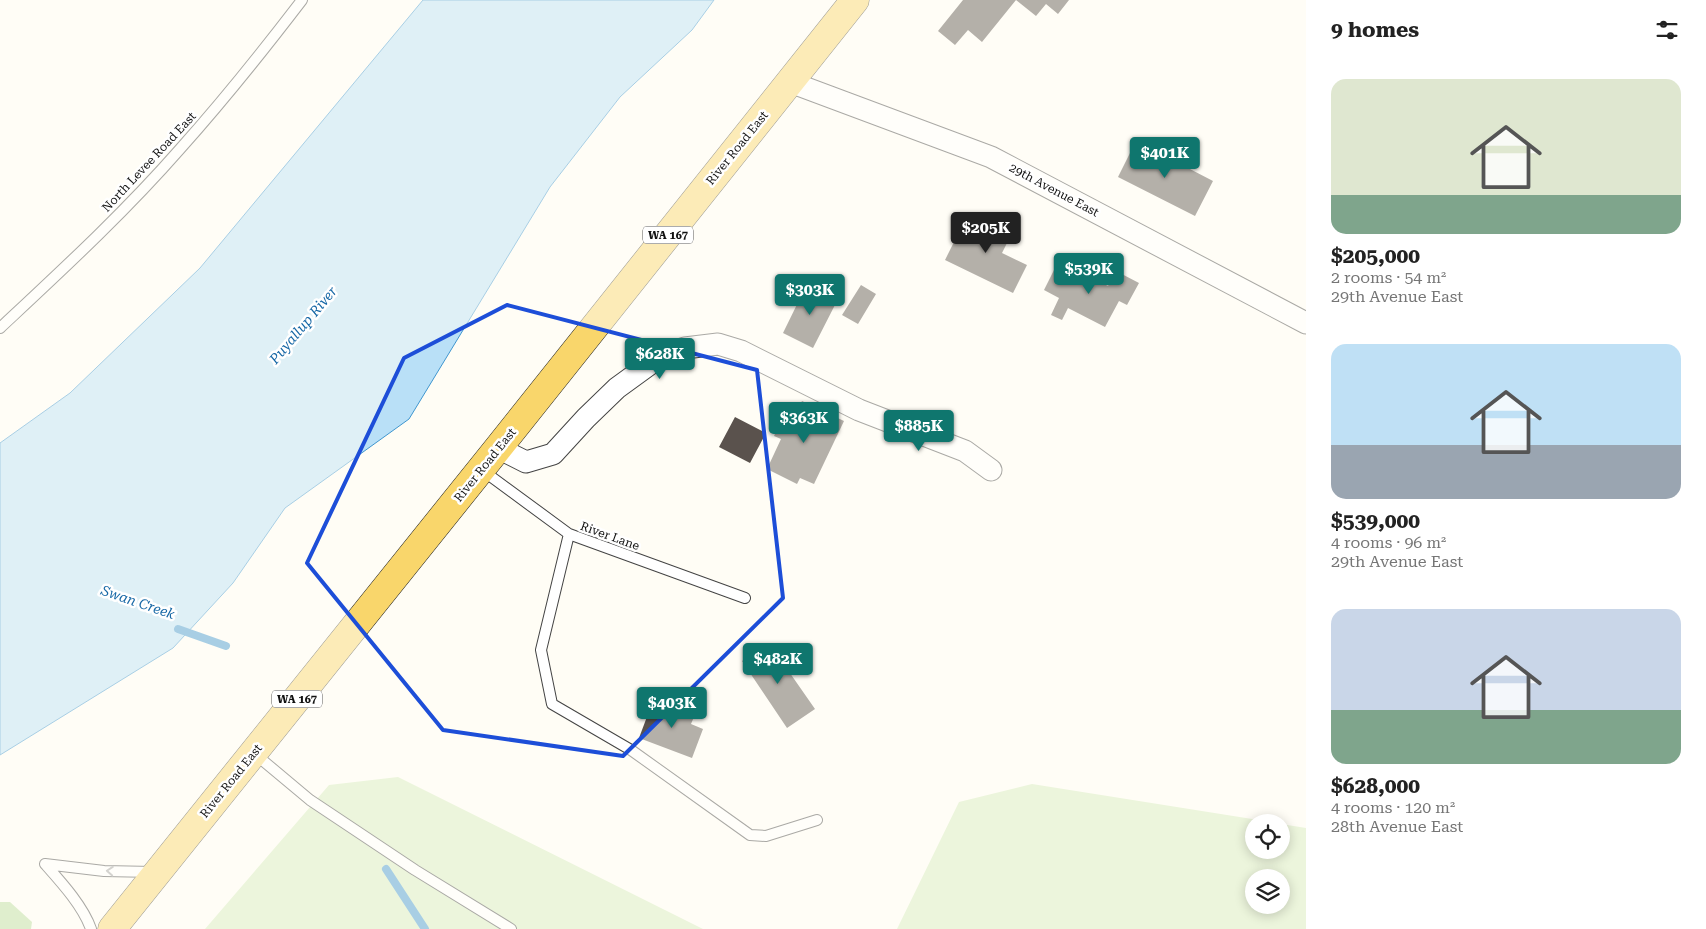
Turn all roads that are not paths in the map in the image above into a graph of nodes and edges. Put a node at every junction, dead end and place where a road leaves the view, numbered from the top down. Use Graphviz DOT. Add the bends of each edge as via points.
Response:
graph roads {
  1 [pos="302,0"];
  2 [pos="855,0"];
  3 [pos="790,82"];
  4 [pos="1306,323"];
  5 [pos="0,328"];
  6 [pos="498,448"];
  7 [pos="481,470"];
  8 [pos="991,470"];
  9 [pos="569,534"];
  10 [pos="745,598"];
  11 [pos="254,753"];
  12 [pos="817,820"];
  13 [pos="159,872"];
  14 [pos="91,929"];
  15 [pos="112,929"];
  16 [pos="511,929"];
  1 -- 5 [label="lane, North Levee Road East" via="245,74 179,150 74,259"];
  2 -- 3 [label="main road, River Road East / WA 167"];
  3 -- 4 [label="street, 29th Avenue East" via="991,157"];
  3 -- 6 [label="main road, River Road East / WA 167"];
  6 -- 7 [label="main road, River Road East / WA 167"];
  6 -- 8 [label="street" via="526,462 553,454 617,388 662,356 685,348 718,344 741,350 859,410 965,451"];
  7 -- 9 [label="lane, River Lane"];
  7 -- 11 [label="main road, River Road East / WA 167"];
  9 -- 10 [label="lane, River Lane"];
  9 -- 12 [label="lane" via="541,650 552,704 631,750 750,836 766,836"];
  11 -- 13 [label="main road, River Road East / WA 167"];
  11 -- 16 [label="lane" via="310,800"];
  13 -- 14 [label="lane, one-way" via="132,873 45,864 75,901"];
  13 -- 15 [label="main road, River Road East / WA 167"];
}
